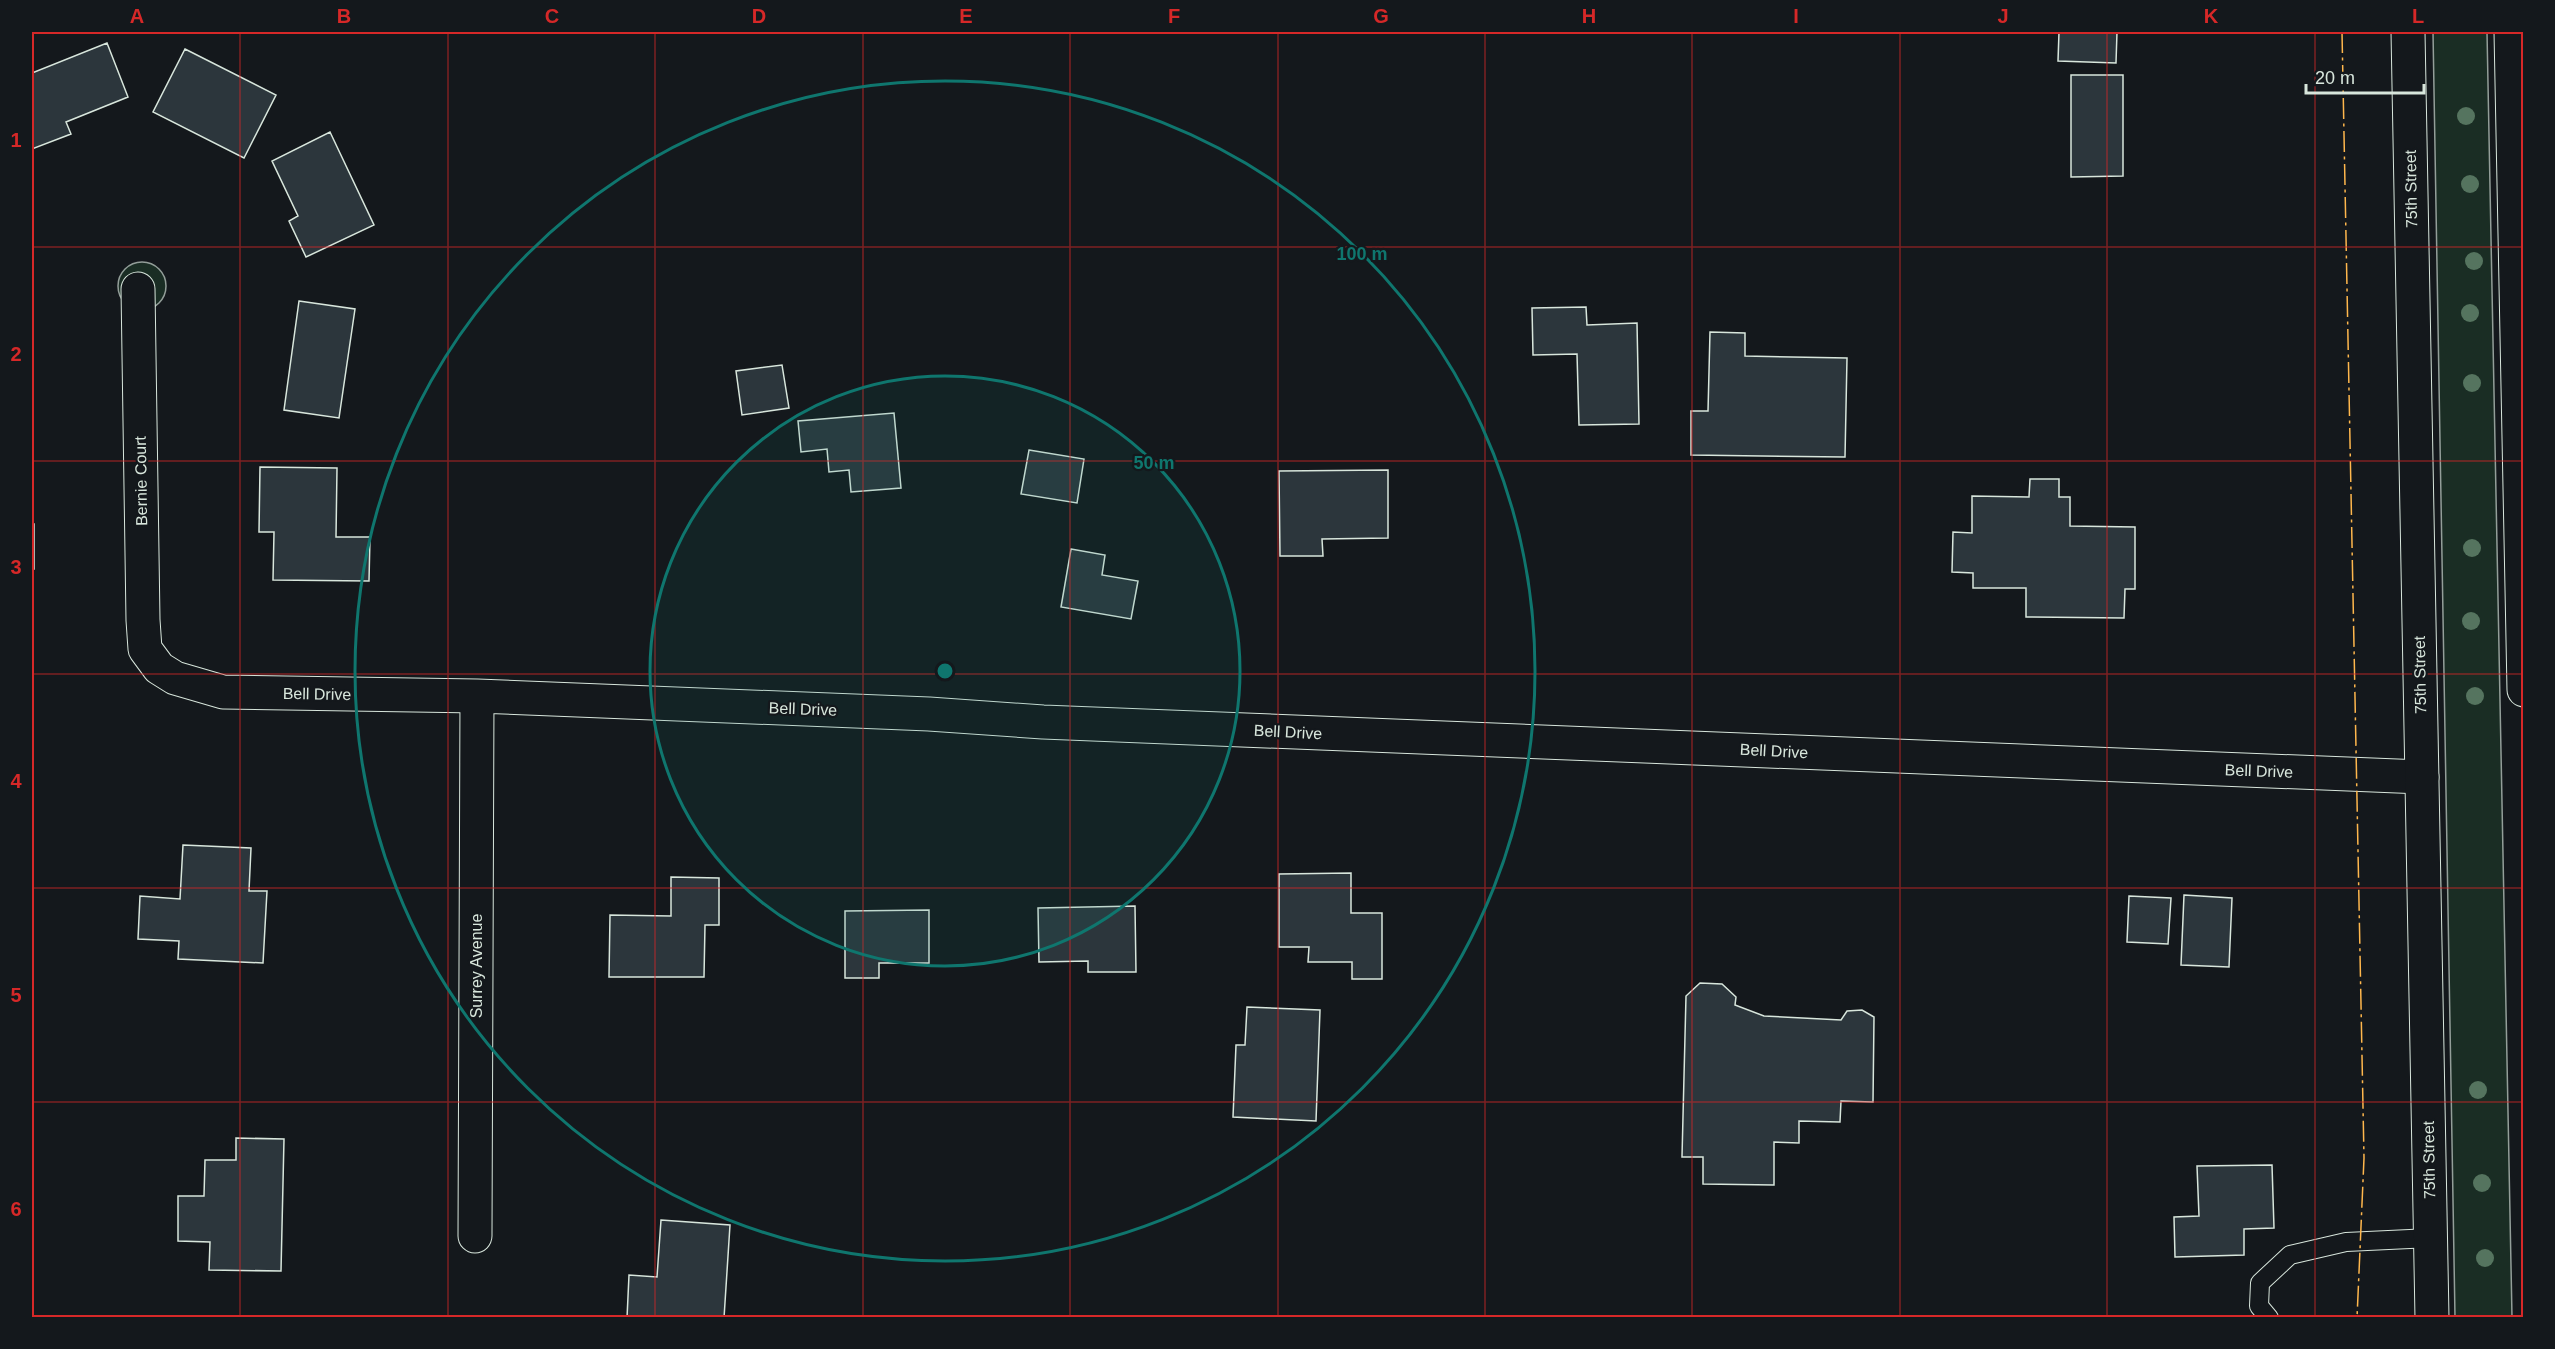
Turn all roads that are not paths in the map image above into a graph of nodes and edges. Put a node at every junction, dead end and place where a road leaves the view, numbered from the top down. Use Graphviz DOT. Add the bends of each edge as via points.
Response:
graph roads {
  1 [pos="2408,32"];
  2 [pos="2511,32"];
  3 [pos="138,289"];
  4 [pos="159,668"];
  5 [pos="2523,690"];
  6 [pos="477,696"];
  7 [pos="2422,777"];
  8 [pos="475,1236"];
  9 [pos="2431,1238"];
  10 [pos="2269,1317"];
  11 [pos="2432,1317"];
  1 -- 7 [label="street, 75th Street"];
  2 -- 5 [label="street"];
  3 -- 4 [label="street, Bernie Court" via="143,620 145,649"];
  4 -- 6 [label="street, Bell Drive" via="175,678 223,692"];
  6 -- 7 [label="street, Bell Drive"];
  6 -- 8 [label="street, Surrey Avenue"];
  7 -- 9 [label="street, 75th Street"];
  9 -- 10 [label="lane" via="2346,1242 2290,1255 2260,1283 2259,1306"];
  9 -- 11 [label="street, 75th Street"];
}
